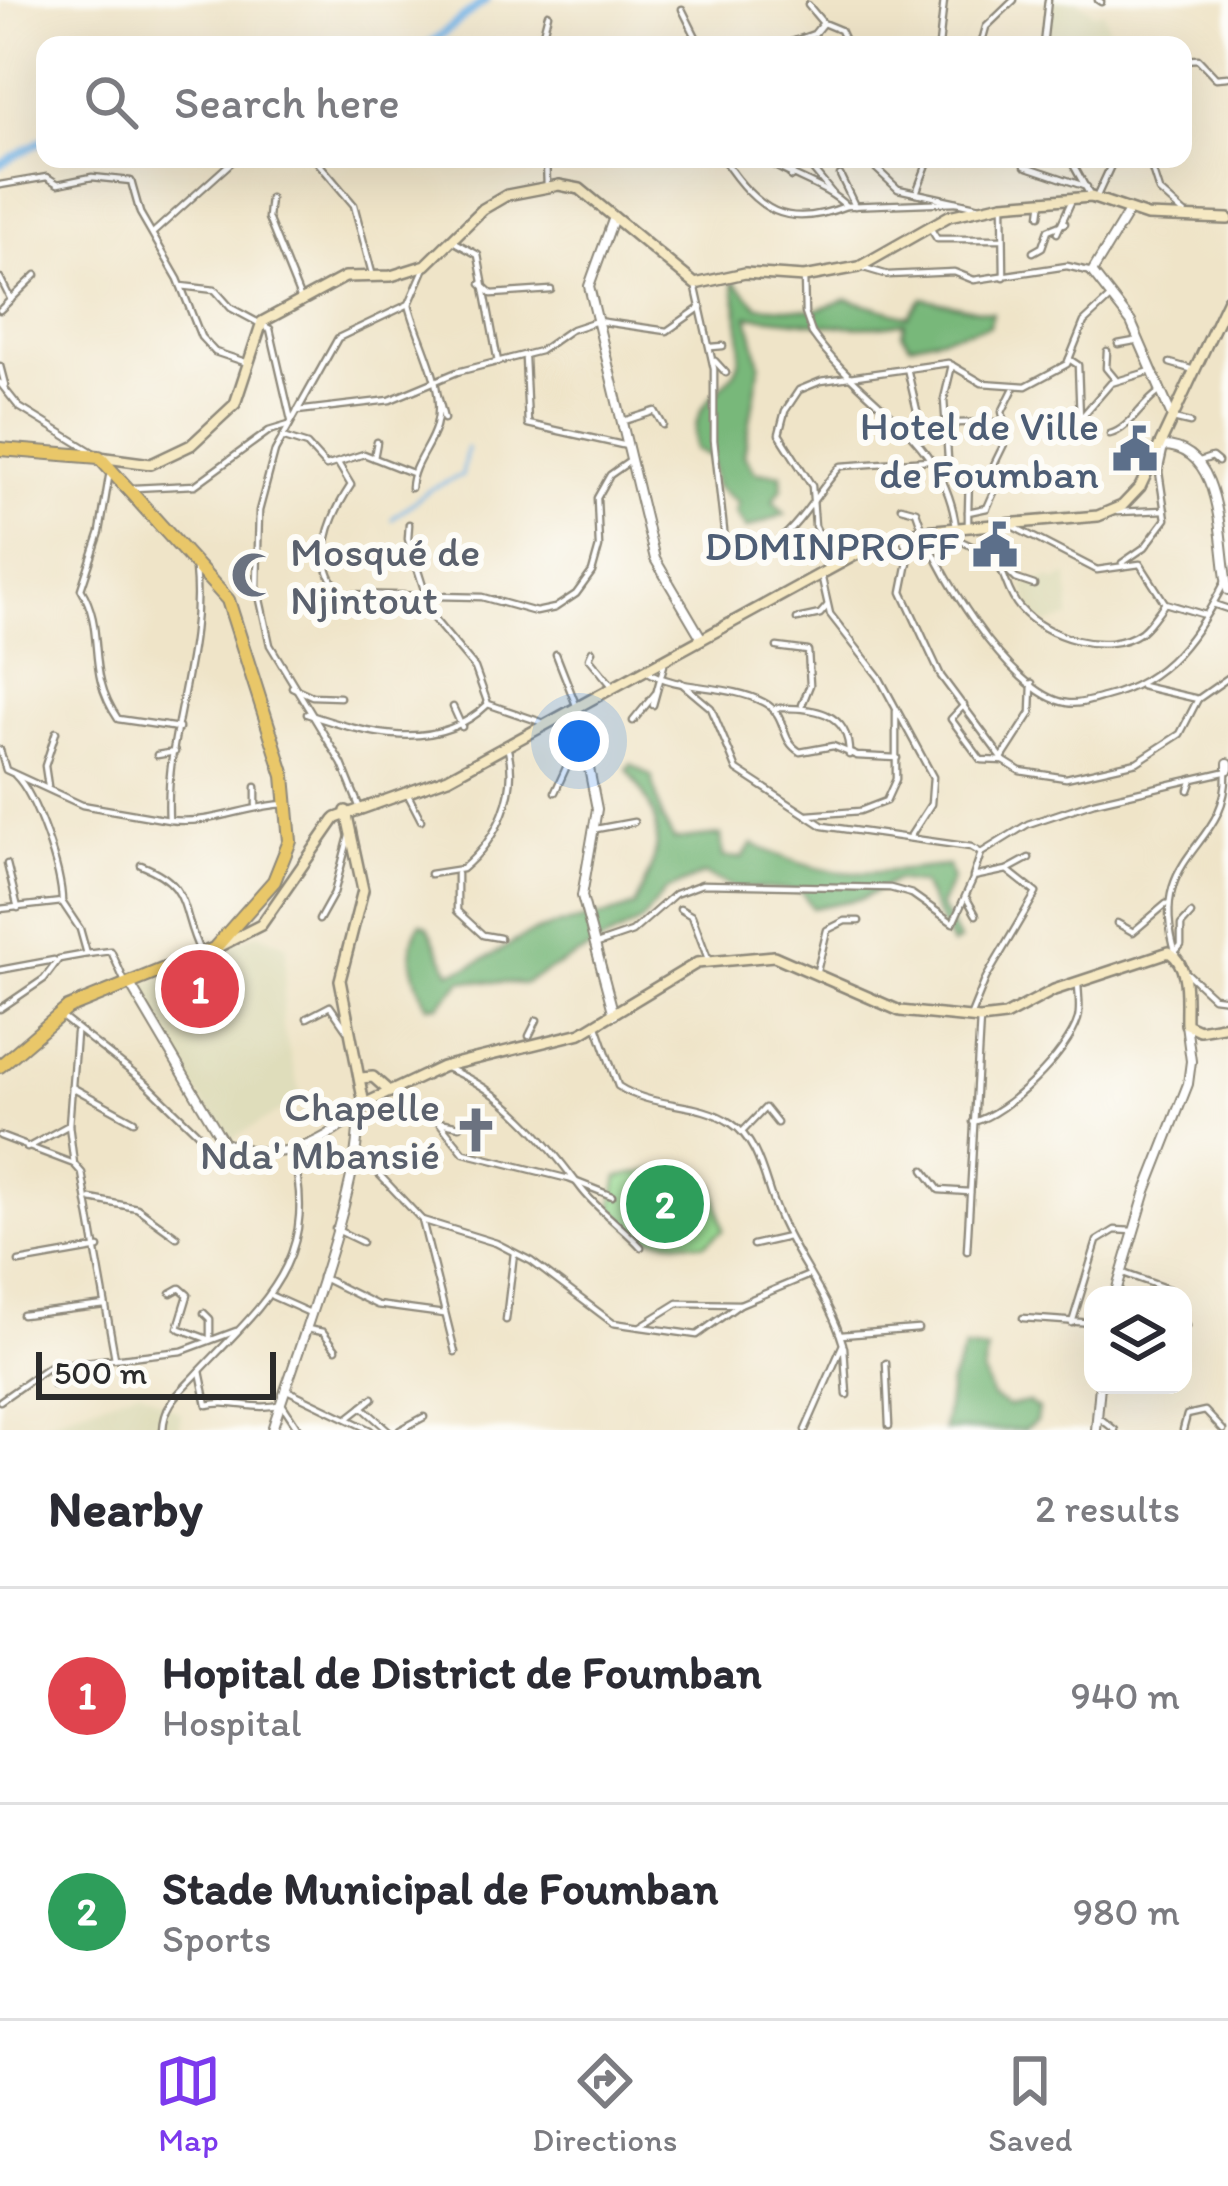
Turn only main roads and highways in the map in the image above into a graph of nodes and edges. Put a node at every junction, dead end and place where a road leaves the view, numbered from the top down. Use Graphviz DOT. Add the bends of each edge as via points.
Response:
graph roads {
  1 [pos="1228,219"];
  2 [pos="1228,299"];
  3 [pos="0,449"];
  4 [pos="98,457"];
  5 [pos="344,820"];
  6 [pos="241,921"];
  7 [pos="251,933"];
  8 [pos="208,952"];
  9 [pos="1228,1025"];
  10 [pos="358,1065"];
  11 [pos="0,1066"];
  12 [pos="360,1078"];
  13 [pos="377,1079"];
  14 [pos="406,1081"];
  15 [pos="385,1099"];
  1 -- 4 [label="main road" via="1130,211 1091,194 1003,203 929,226 859,267 695,284 580,189 547,188 496,200 426,265 346,277 259,326 232,409 181,452 151,464"];
  2 -- 5 [label="main road" via="1166,446 1136,494 1108,513 923,531 857,553 448,778"];
  3 -- 4 [label="highway"];
  4 -- 6 [label="highway" via="231,606 290,804 285,862"];
  5 -- 7 [label="main road"];
  5 -- 10 [label="main road" via="363,890 340,972"];
  6 -- 7 [label="highway"];
  6 -- 8 [label="highway"];
  7 -- 8 [label="main road"];
  8 -- 11 [label="highway" via="59,1013"];
  9 -- 14 [label="main road" via="1186,1024 1176,953 1078,981 1005,1016 975,1019 900,1011 774,956 708,959 597,1027"];
  10 -- 12 [label="main road"];
  10 -- 13 [label="main road"];
  12 -- 13 [label="main road"];
  12 -- 15 [label="main road" via="357,1109"];
  13 -- 14 [label="main road"];
  13 -- 15 [label="main road"];
  14 -- 15 [label="main road"];
}
